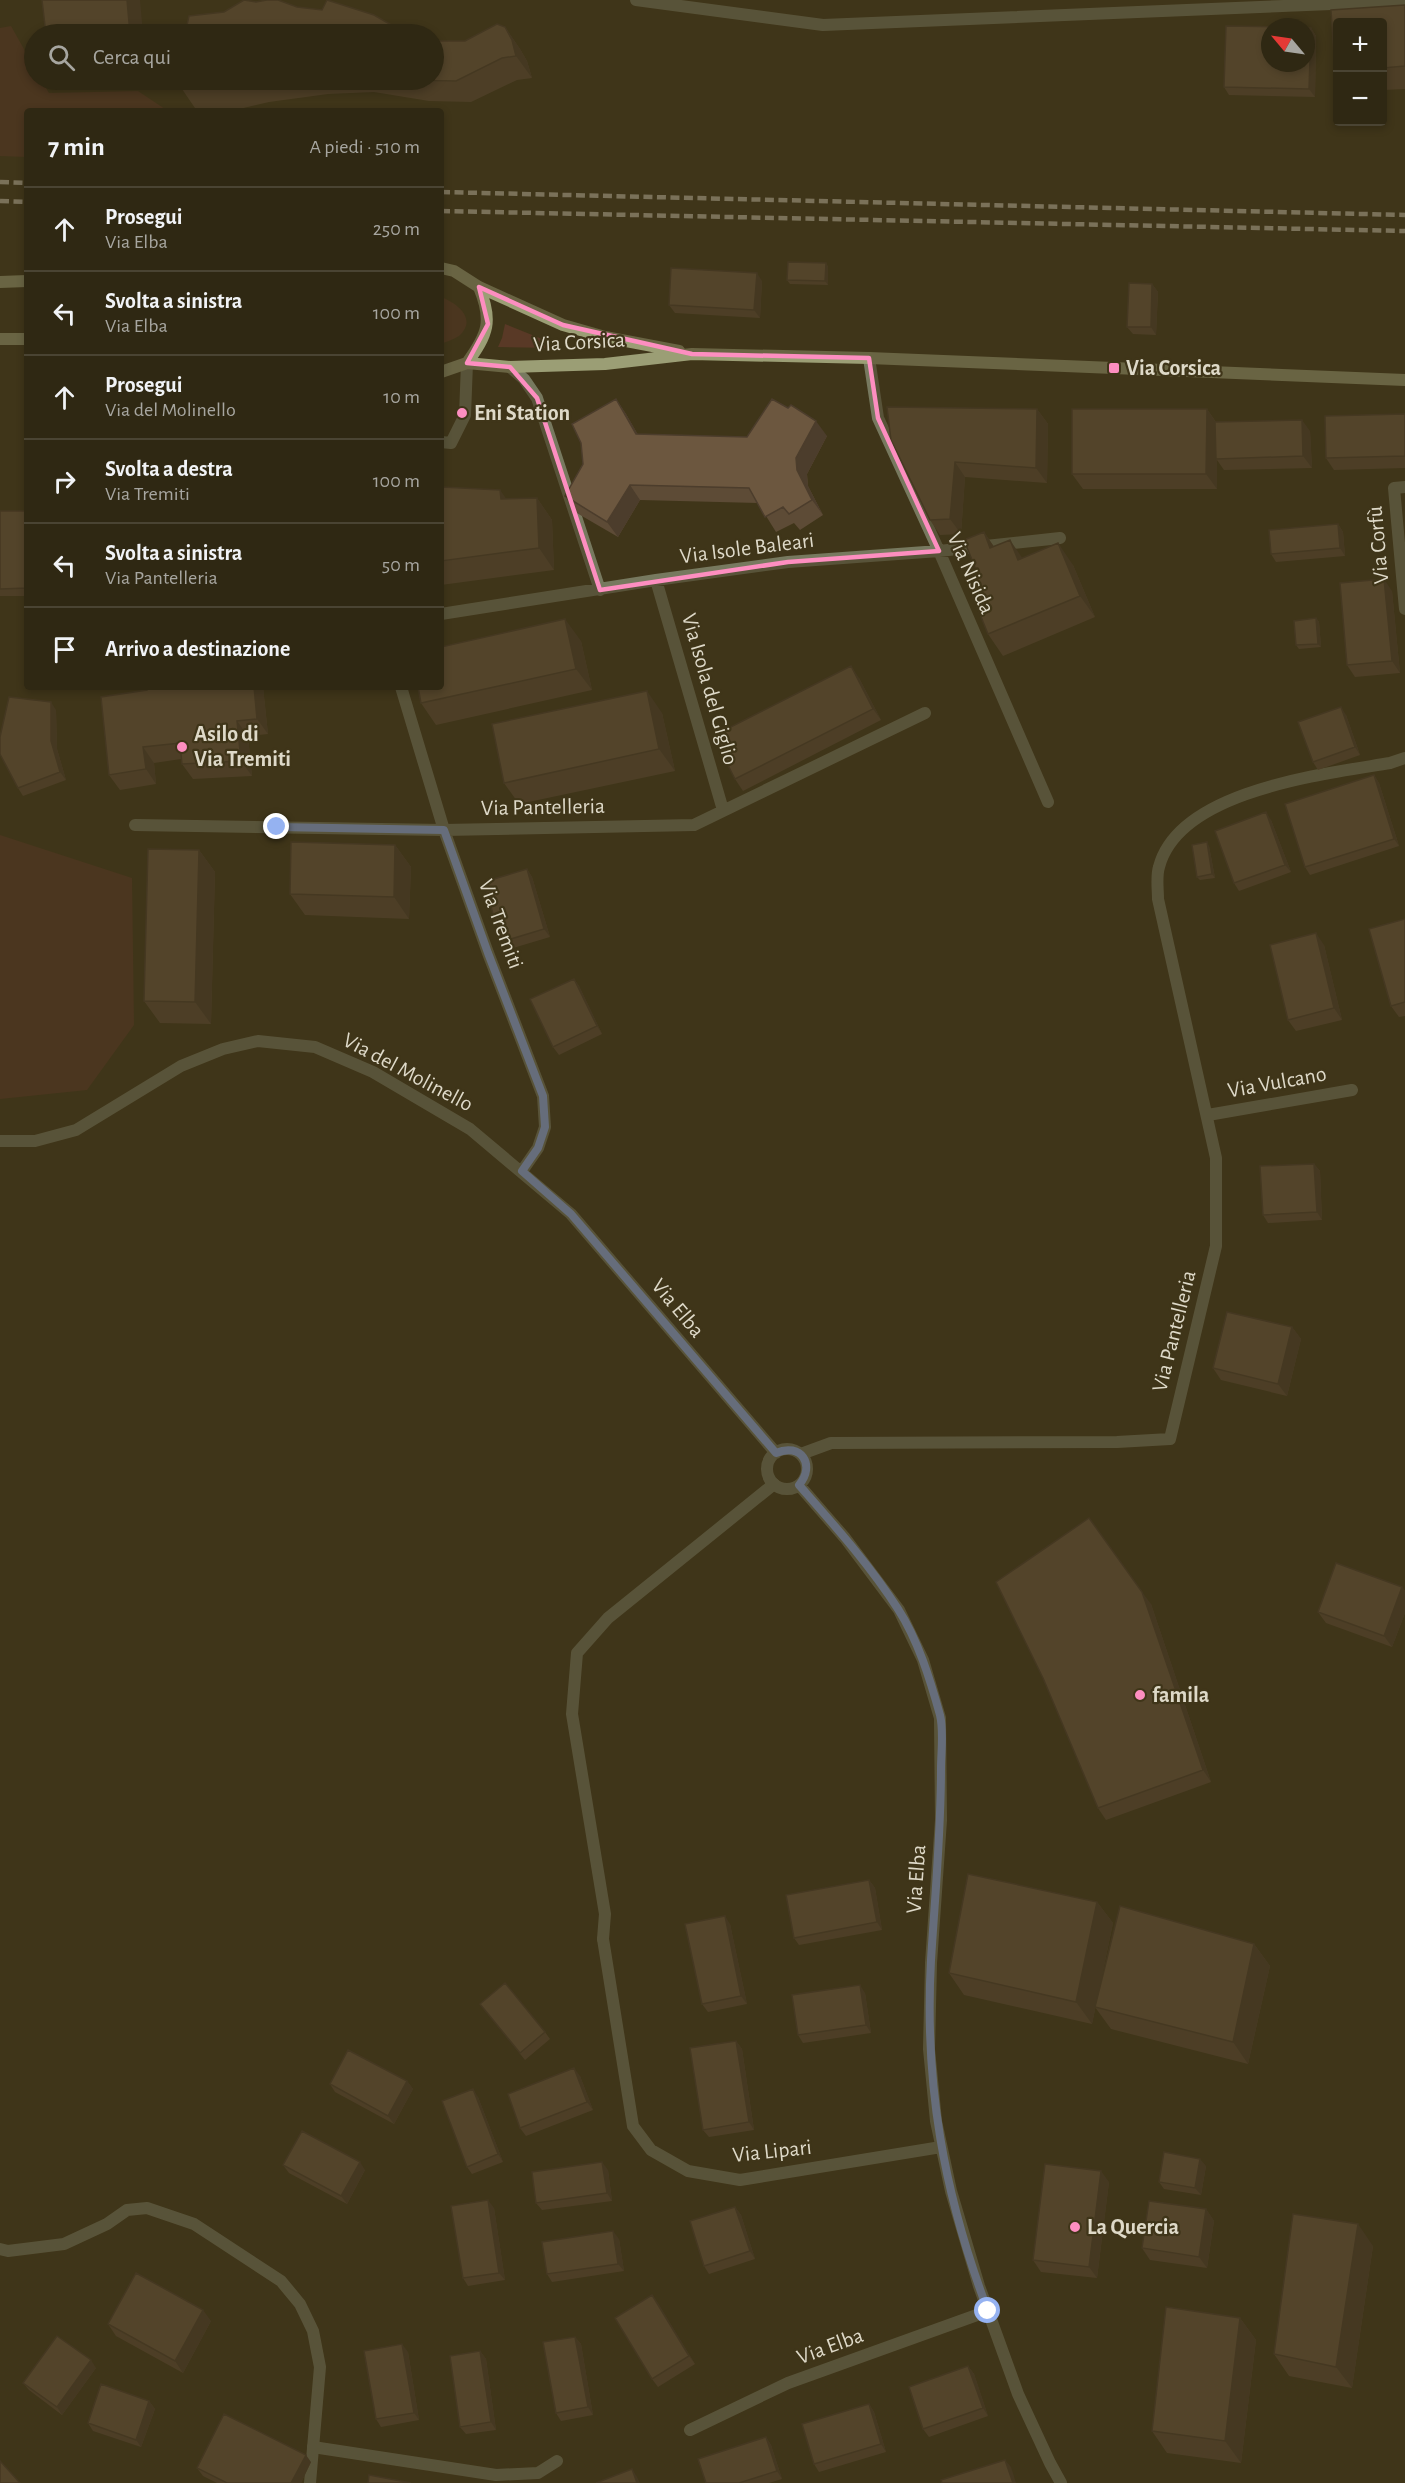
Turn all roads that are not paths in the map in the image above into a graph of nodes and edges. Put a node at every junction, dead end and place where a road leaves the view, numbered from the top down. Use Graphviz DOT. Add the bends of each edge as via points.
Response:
graph roads {
  1 [pos="636,0"];
  2 [pos="1405,1"];
  3 [pos="444,269"];
  4 [pos="24,281"];
  5 [pos="0,282"];
  6 [pos="479,287"];
  7 [pos="0,339"];
  8 [pos="24,339"];
  9 [pos="692,354"];
  10 [pos="869,358"];
  11 [pos="467,363"];
  12 [pos="510,367"];
  13 [pos="444,371"];
  14 [pos="1405,380"];
  15 [pos="444,442"];
  16 [pos="1405,487"];
  17 [pos="1060,538"];
  18 [pos="939,551"];
  19 [pos="656,580"];
  20 [pos="600,590"];
  21 [pos="1405,609"];
  22 [pos="444,614"];
  23 [pos="402,690"];
  24 [pos="925,713"];
  25 [pos="1405,758"];
  26 [pos="1048,802"];
  27 [pos="723,810"];
  28 [pos="135,825"];
  29 [pos="444,830"];
  30 [pos="1352,1090"];
  31 [pos="1208,1115"];
  32 [pos="0,1141"];
  33 [pos="522,1171"];
  34 [pos="546,1192"];
  35 [pos="776,1453"];
  36 [pos="801,1454"];
  37 [pos="774,1484"];
  38 [pos="799,1485"];
  39 [pos="941,2147"];
  40 [pos="0,2249"];
  41 [pos="988,2311"];
  42 [pos="690,2430"];
  43 [pos="313,2447"];
  44 [pos="557,2461"];
  45 [pos="310,2483"];
  46 [pos="1062,2483"];
  1 -- 2 [label="street" via="823,25"];
  3 -- 6 [label="main road, Via Corsica"];
  4 -- 5 [label="main road"];
  6 -- 9 [label="main road, Via Corsica" via="563,325 605,338"];
  6 -- 11 [label="main road" via="489,324"];
  7 -- 8 [label="main road"];
  9 -- 10 [label="main road, Via Corsica"];
  9 -- 12 [label="main road, Via Corsica" via="605,364"];
  10 -- 14 [label="main road, Via Corsica"];
  10 -- 18 [label="street, Via Nisida" via="878,418"];
  11 -- 12 [label="main road, Via Corsica"];
  11 -- 13 [label="main road, Via Corsica"];
  11 -- 15 [label="street" via="465,415 451,443"];
  12 -- 20 [label="street" via="537,398"];
  16 -- 21 [label="street, Via Corfù" via="1394,488"];
  17 -- 18 [label="street, Via Isole Baleari"];
  18 -- 19 [label="street, Via Isole Baleari" via="788,562"];
  18 -- 26 [label="street, Via Nisida"];
  19 -- 20 [label="street, Via Isole Baleari"];
  19 -- 27 [label="street, Via Isola del Giglio"];
  20 -- 22 [label="street, Via Isole Baleari"];
  23 -- 29 [label="street, Via Tremiti"];
  24 -- 27 [label="street, Via Pantelleria"];
  25 -- 31 [label="street, Via Pantelleria" via="1286,781 1209,809 1173,837 1158,867 1158,899"];
  27 -- 29 [label="street, Via Pantelleria" via="694,825"];
  28 -- 29 [label="street, Via Pantelleria"];
  29 -- 33 [label="street, Via Tremiti" via="543,1096 545,1127 538,1148"];
  30 -- 31 [label="street, Via Vulcano"];
  31 -- 36 [label="street, Via Pantelleria" via="1216,1158 1216,1246 1170,1439 831,1443"];
  32 -- 33 [label="street, Via del Molinello" via="35,1141 76,1130 181,1065 258,1041 315,1047 373,1072 470,1129"];
  33 -- 34 [label="street, Via del Molinello"];
  34 -- 35 [label="street, Via Elba" via="571,1214"];
  35 -- 36 [label="street" via="784,1449"];
  35 -- 37 [label="street" via="768,1468"];
  36 -- 38 [label="street" via="807,1470"];
  37 -- 38 [label="street" via="791,1488"];
  37 -- 39 [label="street, Via Lipari" via="608,1618 577,1653 572,1714 605,1914 603,1939 633,2126 651,2150 688,2171 740,2180"];
  38 -- 39 [label="street, Via Elba" via="899,1610 923,1660 940,1718 941,1820 929,2049"];
  39 -- 41 [label="street, Via Elba"];
  40 -- 43 [label="street" via="64,2244 127,2210 147,2208 194,2223 281,2281 300,2304 313,2331 320,2367"];
  41 -- 42 [label="street, Via Elba" via="788,2383"];
  41 -- 46 [label="street, Via Elba" via="1018,2394"];
  43 -- 44 [label="street" via="496,2475 538,2473"];
  43 -- 45 [label="street"];
}
